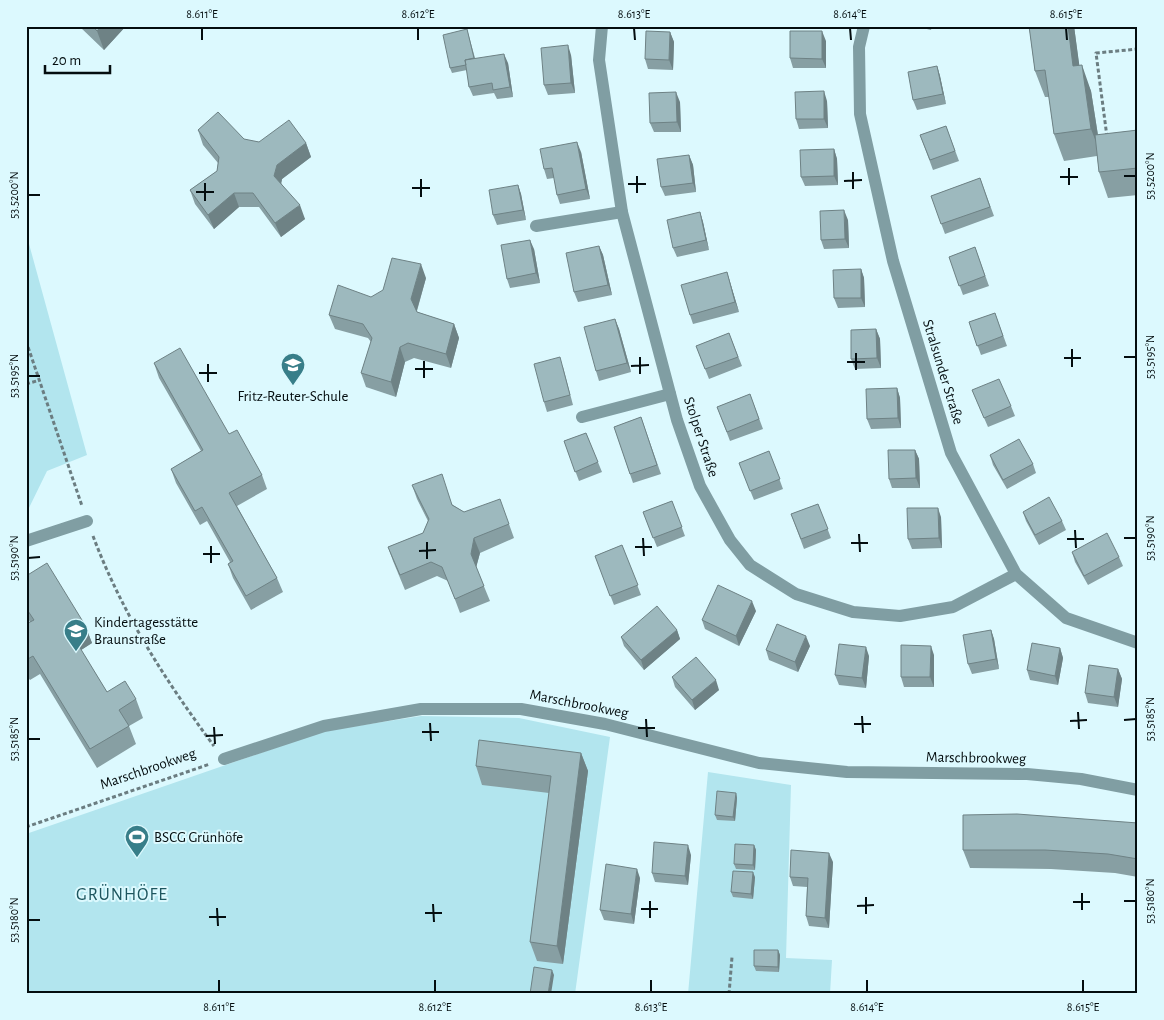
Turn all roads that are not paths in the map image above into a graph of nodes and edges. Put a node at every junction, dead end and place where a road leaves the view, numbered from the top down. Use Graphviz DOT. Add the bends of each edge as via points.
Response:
graph roads {
  1 [pos="602,26"];
  2 [pos="864,26"];
  3 [pos="622,212"];
  4 [pos="536,226"];
  5 [pos="670,394"];
  6 [pos="582,417"];
  7 [pos="87,521"];
  8 [pos="26,542"];
  9 [pos="1016,574"];
  10 [pos="1138,643"];
  11 [pos="224,759"];
  12 [pos="1138,790"];
  1 -- 3 [label="street, Stolper Straße" via="599,60"];
  2 -- 9 [label="street, Stralsunder Straße" via="859,47 860,114 892,261 951,453"];
  3 -- 4 [label="street"];
  3 -- 5 [label="street, Stolper Straße"];
  5 -- 6 [label="street"];
  5 -- 9 [label="street, Stolper Straße" via="700,486 730,540 750,565 796,594 854,612 900,616 953,607"];
  7 -- 8 [label="street"];
  9 -- 10 [label="street, Stralsunder Straße" via="1066,618"];
  11 -- 12 [label="street, Marschbrookweg" via="324,726 402,712 421,709 521,709 604,724 759,763 847,772 1028,774 1081,779"];
}
